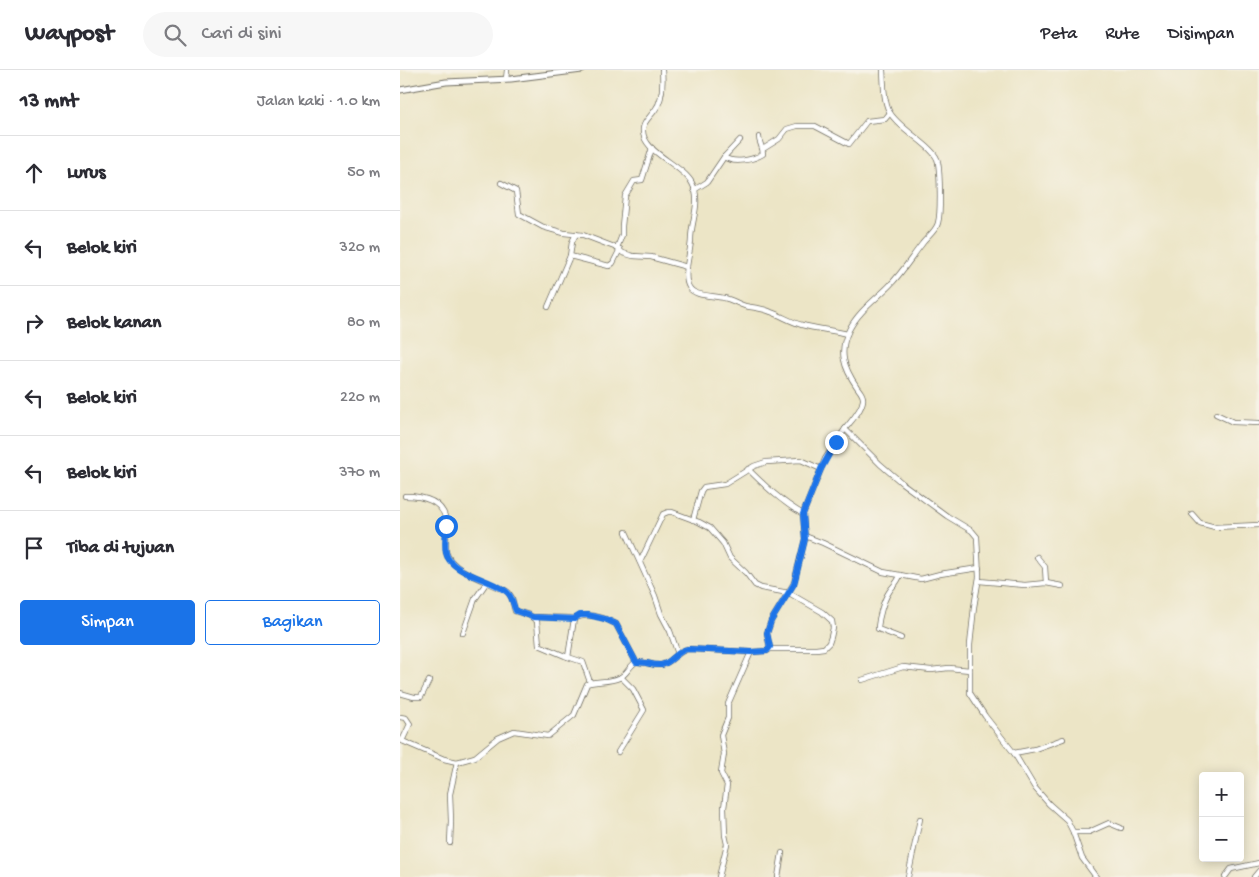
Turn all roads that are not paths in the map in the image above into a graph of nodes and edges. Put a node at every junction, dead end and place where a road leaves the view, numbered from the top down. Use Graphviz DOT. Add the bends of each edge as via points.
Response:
graph roads {
  1 [pos="507,70"];
  2 [pos="582,70"];
  3 [pos="662,70"];
  4 [pos="883,70"];
  5 [pos="506,79"];
  6 [pos="400,90"];
  7 [pos="890,113"];
  8 [pos="759,137"];
  9 [pos="740,140"];
  10 [pos="652,148"];
  11 [pos="763,149"];
  12 [pos="724,157"];
  13 [pos="501,183"];
  14 [pos="694,190"];
  15 [pos="576,234"];
  16 [pos="618,248"];
  17 [pos="570,256"];
  18 [pos="687,267"];
  19 [pos="548,307"];
  20 [pos="847,334"];
  21 [pos="1216,414"];
  22 [pos="1259,423"];
  23 [pos="846,429"];
  24 [pos="748,469"];
  25 [pos="821,469"];
  26 [pos="405,496"];
  27 [pos="803,514"];
  28 [pos="1192,514"];
  29 [pos="693,520"];
  30 [pos="1259,526"];
  31 [pos="626,532"];
  32 [pos="805,536"];
  33 [pos="1037,557"];
  34 [pos="640,562"];
  35 [pos="979,568"];
  36 [pos="900,575"];
  37 [pos="979,581"];
  38 [pos="487,582"];
  39 [pos="1046,583"];
  40 [pos="1062,586"];
  41 [pos="789,593"];
  42 [pos="533,617"];
  43 [pos="574,619"];
  44 [pos="463,633"];
  45 [pos="901,638"];
  46 [pos="770,649"];
  47 [pos="751,652"];
  48 [pos="678,654"];
  49 [pos="568,657"];
  50 [pos="636,662"];
  51 [pos="970,670"];
  52 [pos="621,677"];
  53 [pos="428,680"];
  54 [pos="862,680"];
  55 [pos="590,682"];
  56 [pos="400,694"];
  57 [pos="400,717"];
  58 [pos="1063,739"];
  59 [pos="401,740"];
  60 [pos="618,752"];
  61 [pos="1014,753"];
  62 [pos="457,762"];
  63 [pos="920,819"];
  64 [pos="1121,828"];
  65 [pos="1073,832"];
  66 [pos="450,843"];
  67 [pos="782,853"];
  68 [pos="1259,863"];
  69 [pos="1259,871"];
  70 [pos="719,877"];
  71 [pos="778,877"];
  72 [pos="908,877"];
  73 [pos="1096,877"];
  74 [pos="1225,877"];
  75 [pos="1254,877"];
  1 -- 5 [label="street"];
  2 -- 5 [label="main road"];
  3 -- 10 [label="street" via="663,86 658,104 643,128 644,137"];
  4 -- 7 [label="street"];
  5 -- 6 [label="main road" via="446,82"];
  7 -- 11 [label="street" via="885,119 867,121 850,144 815,126 797,126 787,129 779,139"];
  7 -- 20 [label="street" via="937,156 939,221 900,274 864,310"];
  8 -- 11 [label="street"];
  9 -- 12 [label="street"];
  10 -- 14 [label="street" via="679,167"];
  10 -- 16 [label="street" via="642,180 634,181 625,196"];
  11 -- 12 [label="street" via="763,154 744,160"];
  12 -- 14 [label="street" via="707,182"];
  13 -- 15 [label="street" via="516,191 522,217 549,229"];
  14 -- 18 [label="street" via="696,206"];
  15 -- 16 [label="street"];
  15 -- 17 [label="street"];
  16 -- 17 [label="street" via="609,266"];
  16 -- 18 [label="street" via="633,256 651,257"];
  17 -- 19 [label="street"];
  18 -- 20 [label="street" via="687,282 692,291 767,310 804,326"];
  20 -- 23 [label="street" via="843,360 863,400"];
  21 -- 22 [label="street" via="1233,422"];
  23 -- 25 [label="street"];
  23 -- 35 [label="street" via="902,483 974,533"];
  24 -- 25 [label="street" via="766,462 801,460"];
  24 -- 27 [label="street" via="774,495"];
  24 -- 29 [label="street" via="725,484 704,487"];
  25 -- 27 [label="street"];
  26 -- 38 [label="street" via="427,498 440,508 446,520 447,556 458,568"];
  27 -- 32 [label="street"];
  28 -- 30 [label="street" via="1200,523 1215,527"];
  29 -- 34 [label="street" via="672,512 663,514"];
  29 -- 41 [label="street" via="718,535 730,558 754,585"];
  31 -- 34 [label="street"];
  32 -- 36 [label="street" via="883,572"];
  32 -- 41 [label="street"];
  33 -- 39 [label="street" via="1045,567"];
  34 -- 48 [label="street"];
  35 -- 36 [label="street" via="921,579"];
  35 -- 37 [label="street"];
  36 -- 45 [label="street" via="886,596 878,629"];
  37 -- 39 [label="street" via="1024,585"];
  37 -- 51 [label="street"];
  38 -- 42 [label="street" via="509,594 516,611"];
  38 -- 44 [label="street" via="475,599"];
  39 -- 40 [label="street"];
  41 -- 46 [label="street" via="771,621 767,633"];
  41 -- 46 [label="street" via="832,621 829,643 816,650"];
  42 -- 43 [label="street"];
  42 -- 49 [label="street" via="538,624 538,645"];
  43 -- 49 [label="street"];
  43 -- 50 [label="street" via="588,615 616,624"];
  46 -- 47 [label="street"];
  47 -- 48 [label="street" via="688,649"];
  47 -- 70 [label="street" via="728,704 728,718 721,735 724,754 721,773 727,785 724,808 727,846"];
  48 -- 50 [label="street" via="661,665"];
  49 -- 55 [label="street" via="583,662"];
  50 -- 52 [label="street"];
  51 -- 54 [label="street" via="903,667"];
  51 -- 61 [label="street" via="970,693"];
  52 -- 55 [label="street" via="607,682"];
  52 -- 60 [label="street" via="633,689 644,710"];
  53 -- 56 [label="street" via="421,697"];
  55 -- 62 [label="street" via="574,715 550,736 514,731 498,738 474,757"];
  57 -- 59 [label="street" via="406,718 410,724"];
  58 -- 61 [label="street"];
  59 -- 62 [label="street"];
  61 -- 65 [label="street" via="1035,788 1064,817"];
  62 -- 66 [label="street" via="450,794"];
  63 -- 72 [label="street"];
  64 -- 65 [label="street" via="1108,823 1089,832"];
  65 -- 73 [label="street" via="1082,858"];
  67 -- 71 [label="street"];
  68 -- 74 [label="street" via="1231,869"];
  69 -- 75 [label="street"];
}
